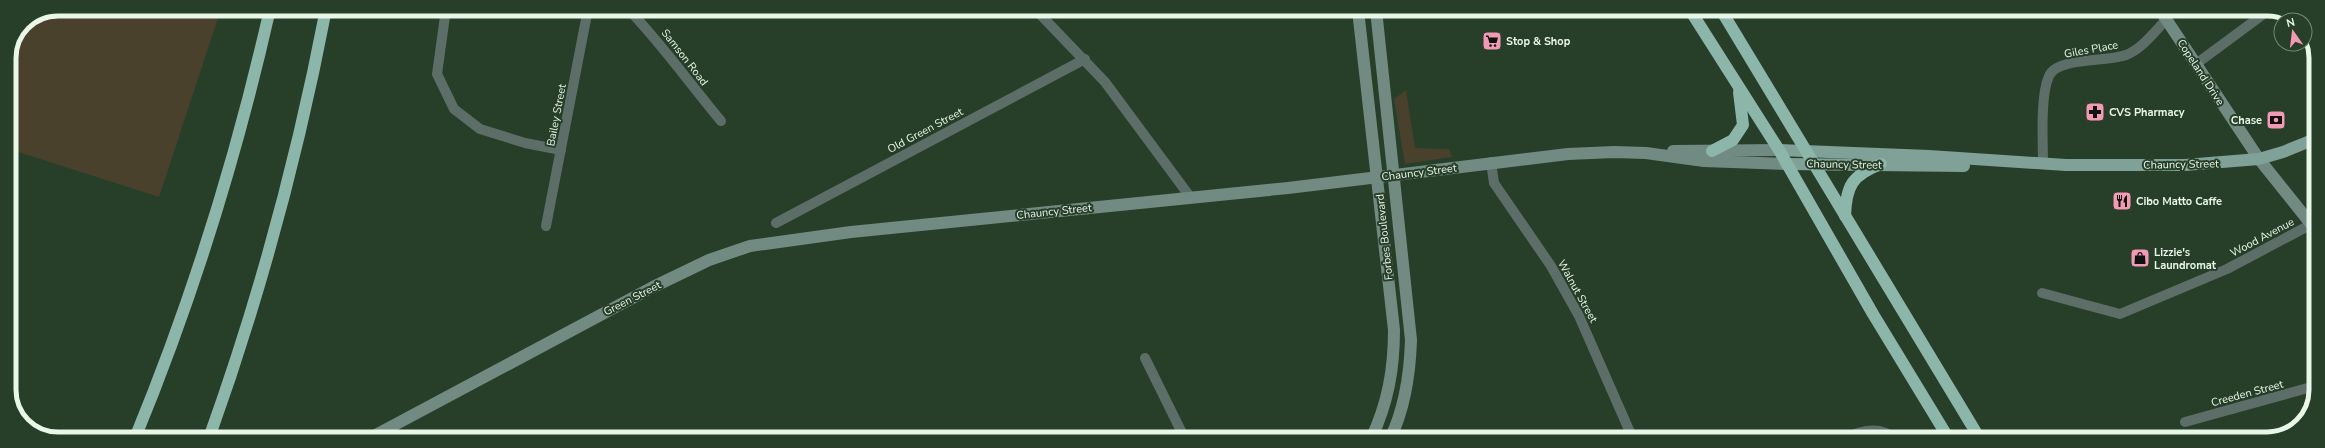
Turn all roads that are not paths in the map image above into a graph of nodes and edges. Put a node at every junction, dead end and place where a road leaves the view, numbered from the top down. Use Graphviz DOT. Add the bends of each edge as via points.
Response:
graph roads {
  1 [pos="268,16"];
  2 [pos="324,16"];
  3 [pos="445,16"];
  4 [pos="587,16"];
  5 [pos="635,16"];
  6 [pos="1042,16"];
  7 [pos="1359,16"];
  8 [pos="1377,16"];
  9 [pos="1694,16"];
  10 [pos="1725,16"];
  11 [pos="2162,16"];
  12 [pos="2164,16"];
  13 [pos="2261,16"];
  14 [pos="1085,59"];
  15 [pos="2196,64"];
  16 [pos="1737,85"];
  17 [pos="721,121"];
  18 [pos="2309,142"];
  19 [pos="561,150"];
  20 [pos="1779,150"];
  21 [pos="1712,151"];
  22 [pos="1806,151"];
  23 [pos="1646,153"];
  24 [pos="2259,159"];
  25 [pos="1491,162"];
  26 [pos="1786,164"];
  27 [pos="1814,164"];
  28 [pos="1880,164"];
  29 [pos="2043,164"];
  30 [pos="1394,175"];
  31 [pos="1378,177"];
  32 [pos="1191,198"];
  33 [pos="1845,216"];
  34 [pos="2309,220"];
  35 [pos="776,223"];
  36 [pos="546,226"];
  37 [pos="917,226"];
  38 [pos="2309,229"];
  39 [pos="2042,293"];
  40 [pos="1145,358"];
  41 [pos="2309,388"];
  42 [pos="2185,422"];
  43 [pos="137,432"];
  44 [pos="211,432"];
  45 [pos="381,432"];
  46 [pos="1182,432"];
  47 [pos="1373,432"];
  48 [pos="1392,432"];
  49 [pos="1630,432"];
  50 [pos="1861,432"];
  51 [pos="1881,432"];
  52 [pos="1945,432"];
  53 [pos="1976,432"];
  1 -- 43 [label="highway" via="208,236"];
  2 -- 44 [label="highway" via="273,236"];
  3 -- 19 [label="street" via="437,74 454,108 480,129 525,143"];
  4 -- 19 [label="street, Bailey Street"];
  5 -- 17 [label="street, Samson Road"];
  6 -- 14 [label="street"];
  7 -- 31 [label="main road, Forbes Boulevard"];
  8 -- 30 [label="main road, Forbes Boulevard"];
  9 -- 16 [label="highway"];
  10 -- 22 [label="highway"];
  11 -- 29 [label="street, Giles Place" via="2144,44 2126,55 2069,64 2049,75 2044,110"];
  12 -- 15 [label="main road, Copeland Drive"];
  13 -- 15 [label="street"];
  14 -- 32 [label="street"];
  14 -- 35 [label="street, Old Green Street"];
  15 -- 24 [label="main road, Copeland Drive"];
  16 -- 20 [label="highway"];
  16 -- 21 [label="highway" via="1743,125 1733,140"];
  18 -- 24 [label="main road, Chauncy Street"];
  19 -- 36 [label="street, Bailey Street"];
  20 -- 21 [label="main road, Chauncy Street"];
  20 -- 22 [label="main road, Chauncy Street"];
  20 -- 26 [label="highway"];
  21 -- 23 [label="main road, Chauncy Street"];
  22 -- 27 [label="highway"];
  22 -- 29 [label="main road, Chauncy Street"];
  23 -- 25 [label="main road, Chauncy Street" via="1590,152"];
  23 -- 26 [label="main road, Chauncy Street" via="1704,161"];
  24 -- 29 [label="main road, Chauncy Street" via="2185,165"];
  24 -- 34 [label="main road, Copeland Drive"];
  25 -- 30 [label="main road, Chauncy Street"];
  25 -- 49 [label="street, Walnut Street" via="1494,183 1551,266 1579,316"];
  26 -- 27 [label="main road, Chauncy Street"];
  26 -- 52 [label="highway"];
  27 -- 28 [label="main road, Chauncy Street"];
  27 -- 33 [label="highway"];
  28 -- 29 [label="main road, Chauncy Street"];
  28 -- 33 [label="highway" via="1863,172 1850,186"];
  30 -- 31 [label="main road, Chauncy Street"];
  30 -- 48 [label="main road, Forbes Boulevard" via="1411,340 1410,369"];
  31 -- 32 [label="main road, Chauncy Street"];
  31 -- 47 [label="main road, Forbes Boulevard" via="1394,354 1388,390"];
  32 -- 37 [label="main road, Chauncy Street"];
  33 -- 53 [label="highway"];
  37 -- 45 [label="main road, Green Street" via="765,243 721,255 643,292"];
  38 -- 39 [label="street, Wood Avenue" via="2229,269 2120,314"];
  40 -- 46 [label="street"];
  41 -- 42 [label="street, Creeden Street"];
  50 -- 51 [label="street"];
}
